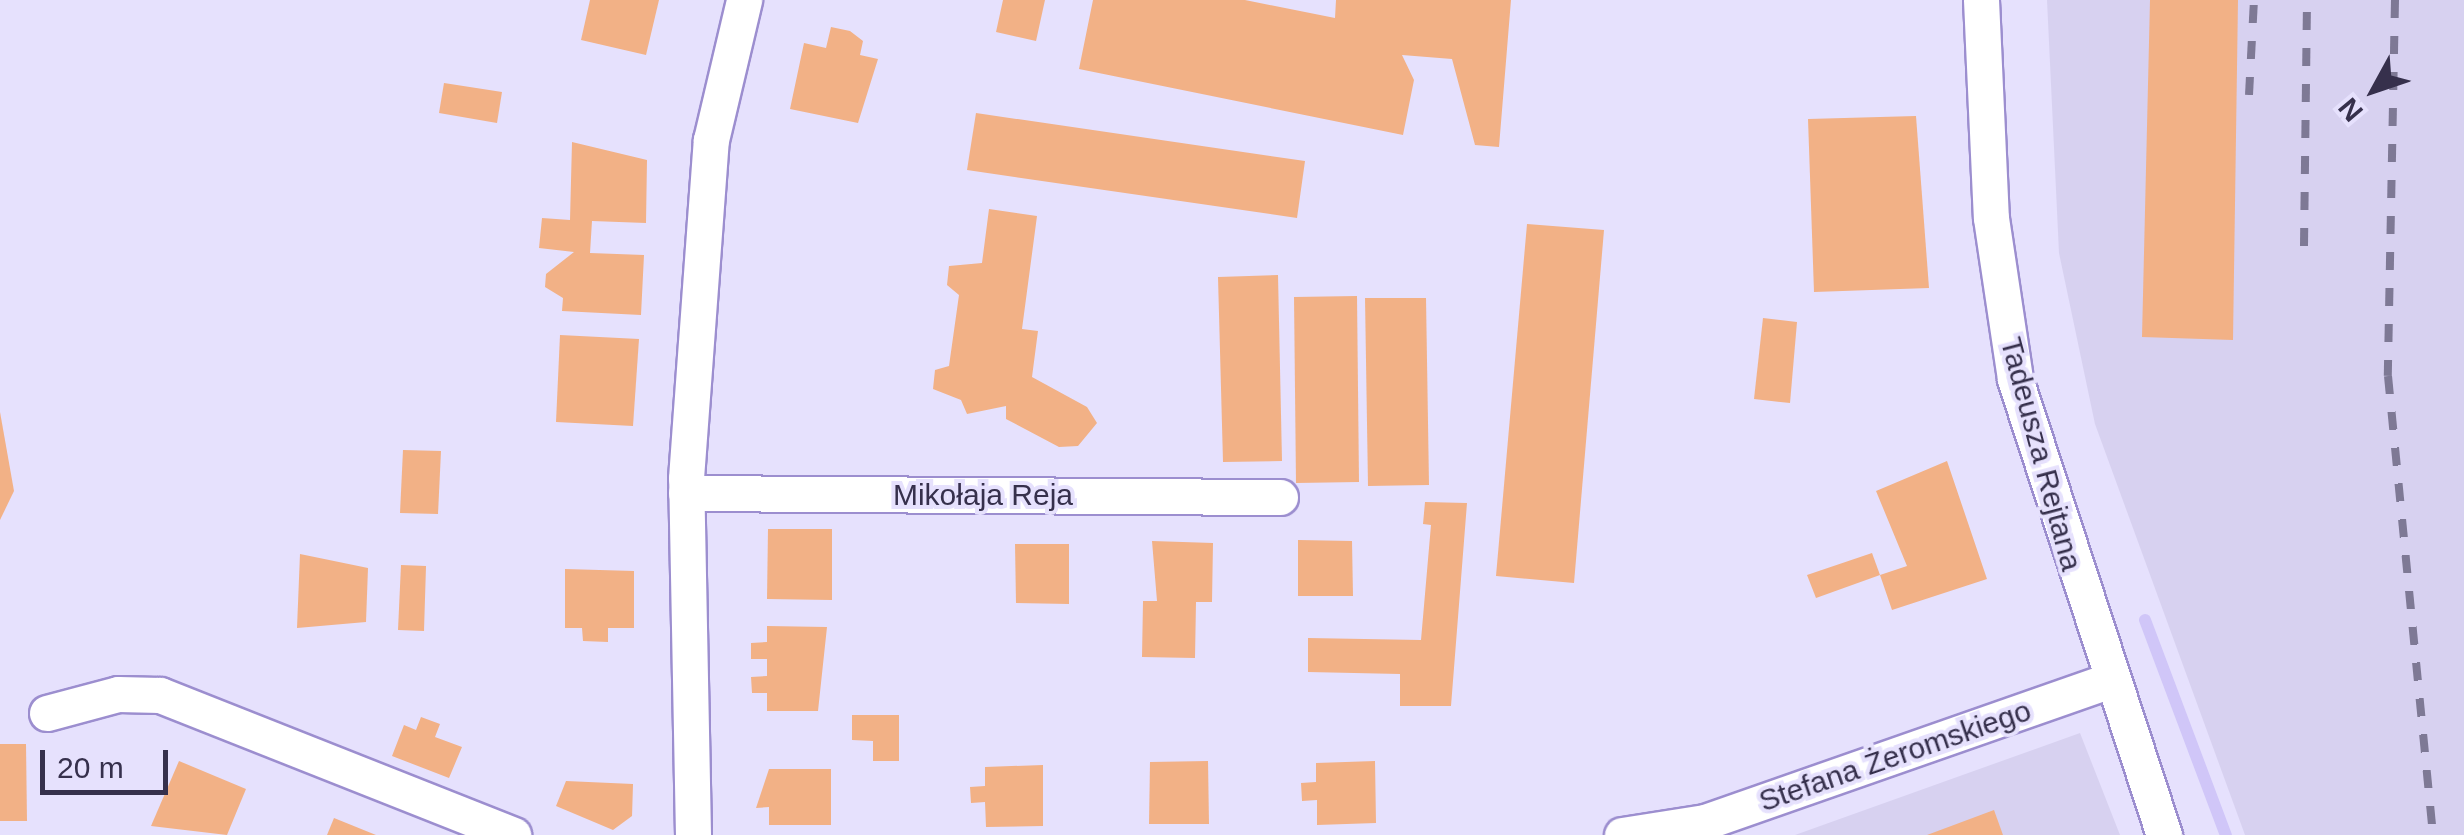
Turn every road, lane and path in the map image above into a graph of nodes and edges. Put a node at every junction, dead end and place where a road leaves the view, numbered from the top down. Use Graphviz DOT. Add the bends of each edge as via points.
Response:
graph roads {
  1 [pos="744,0"];
  2 [pos="1981,0"];
  3 [pos="686,494"];
  4 [pos="1280,497"];
  5 [pos="2107,681"];
  6 [pos="47,713"];
  7 [pos="1704,829"];
  8 [pos="513,835"];
  9 [pos="693,835"];
  10 [pos="1622,835"];
  11 [pos="2164,835"];
  1 -- 3 [label="street" via="711,140"];
  2 -- 5 [label="street, Tadeusza Rejtana" via="1991,218 2014,379"];
  3 -- 4 [label="street, Mikołaja Reja"];
  3 -- 9 [label="street"];
  5 -- 7 [label="street, Stefana Żeromskiego"];
  5 -- 11 [label="street, Tadeusza Rejtana"];
  6 -- 8 [label="street" via="118,694 160,695"];
  7 -- 10 [label="street, Stefana Żeromskiego"];
}
